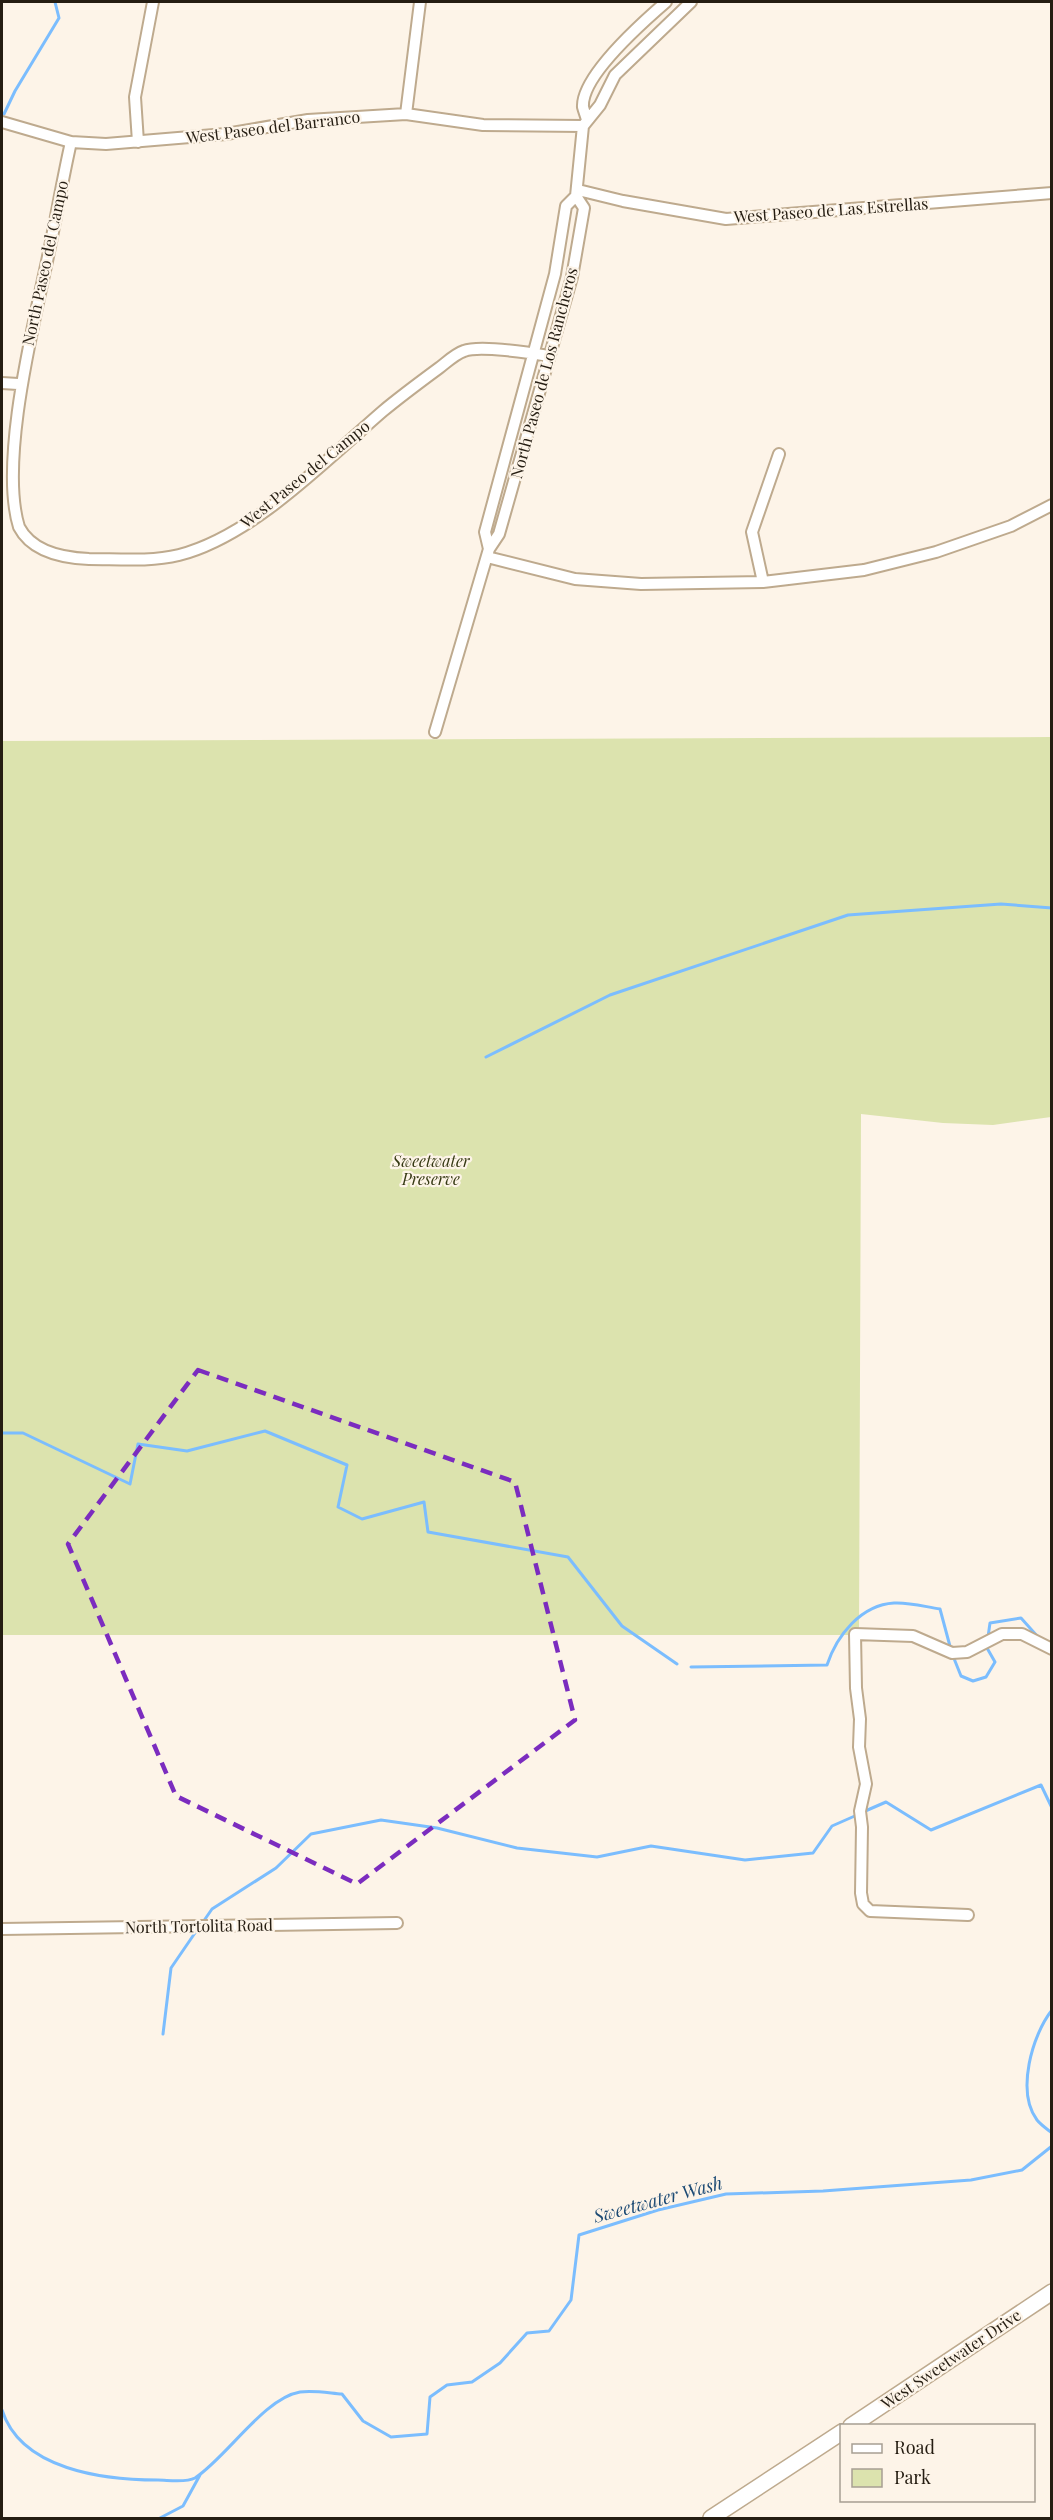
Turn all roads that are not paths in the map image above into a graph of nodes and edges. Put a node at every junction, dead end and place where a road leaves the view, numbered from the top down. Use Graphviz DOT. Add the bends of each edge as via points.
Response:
graph roads {
  1 [pos="153,2"];
  2 [pos="420,2"];
  3 [pos="666,2"];
  4 [pos="691,2"];
  5 [pos="406,114"];
  6 [pos="2,122"];
  7 [pos="585,123"];
  8 [pos="71,142"];
  9 [pos="138,142"];
  10 [pos="577,193"];
  11 [pos="1052,193"];
  12 [pos="533,353"];
  13 [pos="549,356"];
  14 [pos="2,382"];
  15 [pos="18,384"];
  16 [pos="779,454"];
  17 [pos="1052,505"];
  18 [pos="488,553"];
  19 [pos="763,582"];
  20 [pos="435,732"];
  21 [pos="1052,1649"];
  22 [pos="968,1915"];
  23 [pos="397,1923"];
  24 [pos="2,1929"];
  25 [pos="1052,2292"];
  26 [pos="854,2424"];
  27 [pos="840,2433"];
  28 [pos="711,2518"];
  1 -- 9 [label="street" via="135,97"];
  2 -- 5 [label="street"];
  3 -- 7 [label="street, North Paseo de Los Rancheros" via="615,49 590,85 583,105"];
  4 -- 7 [label="street" via="615,75 600,105"];
  5 -- 7 [label="street, West Paseo del Barranco" via="483,124"];
  5 -- 9 [label="street, West Paseo del Barranco" via="308,120 226,134"];
  6 -- 8 [label="street, West Paseo del Barranco"];
  7 -- 10 [label="street, North Paseo de Los Rancheros"];
  8 -- 9 [label="street, West Paseo del Barranco"];
  8 -- 15 [label="street, North Paseo del Campo"];
  10 -- 11 [label="street, West Paseo de Las Estrellas" via="726,219"];
  10 -- 12 [label="street, North Paseo de Los Rancheros" via="566,206 555,273"];
  10 -- 13 [label="street, North Paseo de Los Rancheros" via="584,208 582,220 572,277"];
  12 -- 13 [label="street, West Paseo del Campo"];
  12 -- 15 [label="street, West Paseo del Campo" via="475,349 458,353 245,525 179,555 149,559 72,558 41,549 21,530 12,510 7,476"];
  12 -- 18 [label="street, North Paseo de Los Rancheros" via="485,532"];
  13 -- 18 [label="street, North Paseo de Los Rancheros" via="499,534"];
  14 -- 15 [label="street"];
  16 -- 19 [label="street" via="752,532"];
  17 -- 19 [label="street" via="1011,525 936,552 864,570"];
  18 -- 19 [label="street" via="575,579 641,584"];
  18 -- 20 [label="street, North Paseo de Los Rancheros"];
  21 -- 22 [label="street" via="1022,1634 1002,1634 967,1652 952,1653 913,1636 855,1634 859,1747 866,1784 860,1812 863,1904 870,1911"];
  23 -- 24 [label="street, North Tortolita Road"];
  25 -- 26 [label="street, West Sweetwater Drive"];
  27 -- 28 [label="street"];
}
